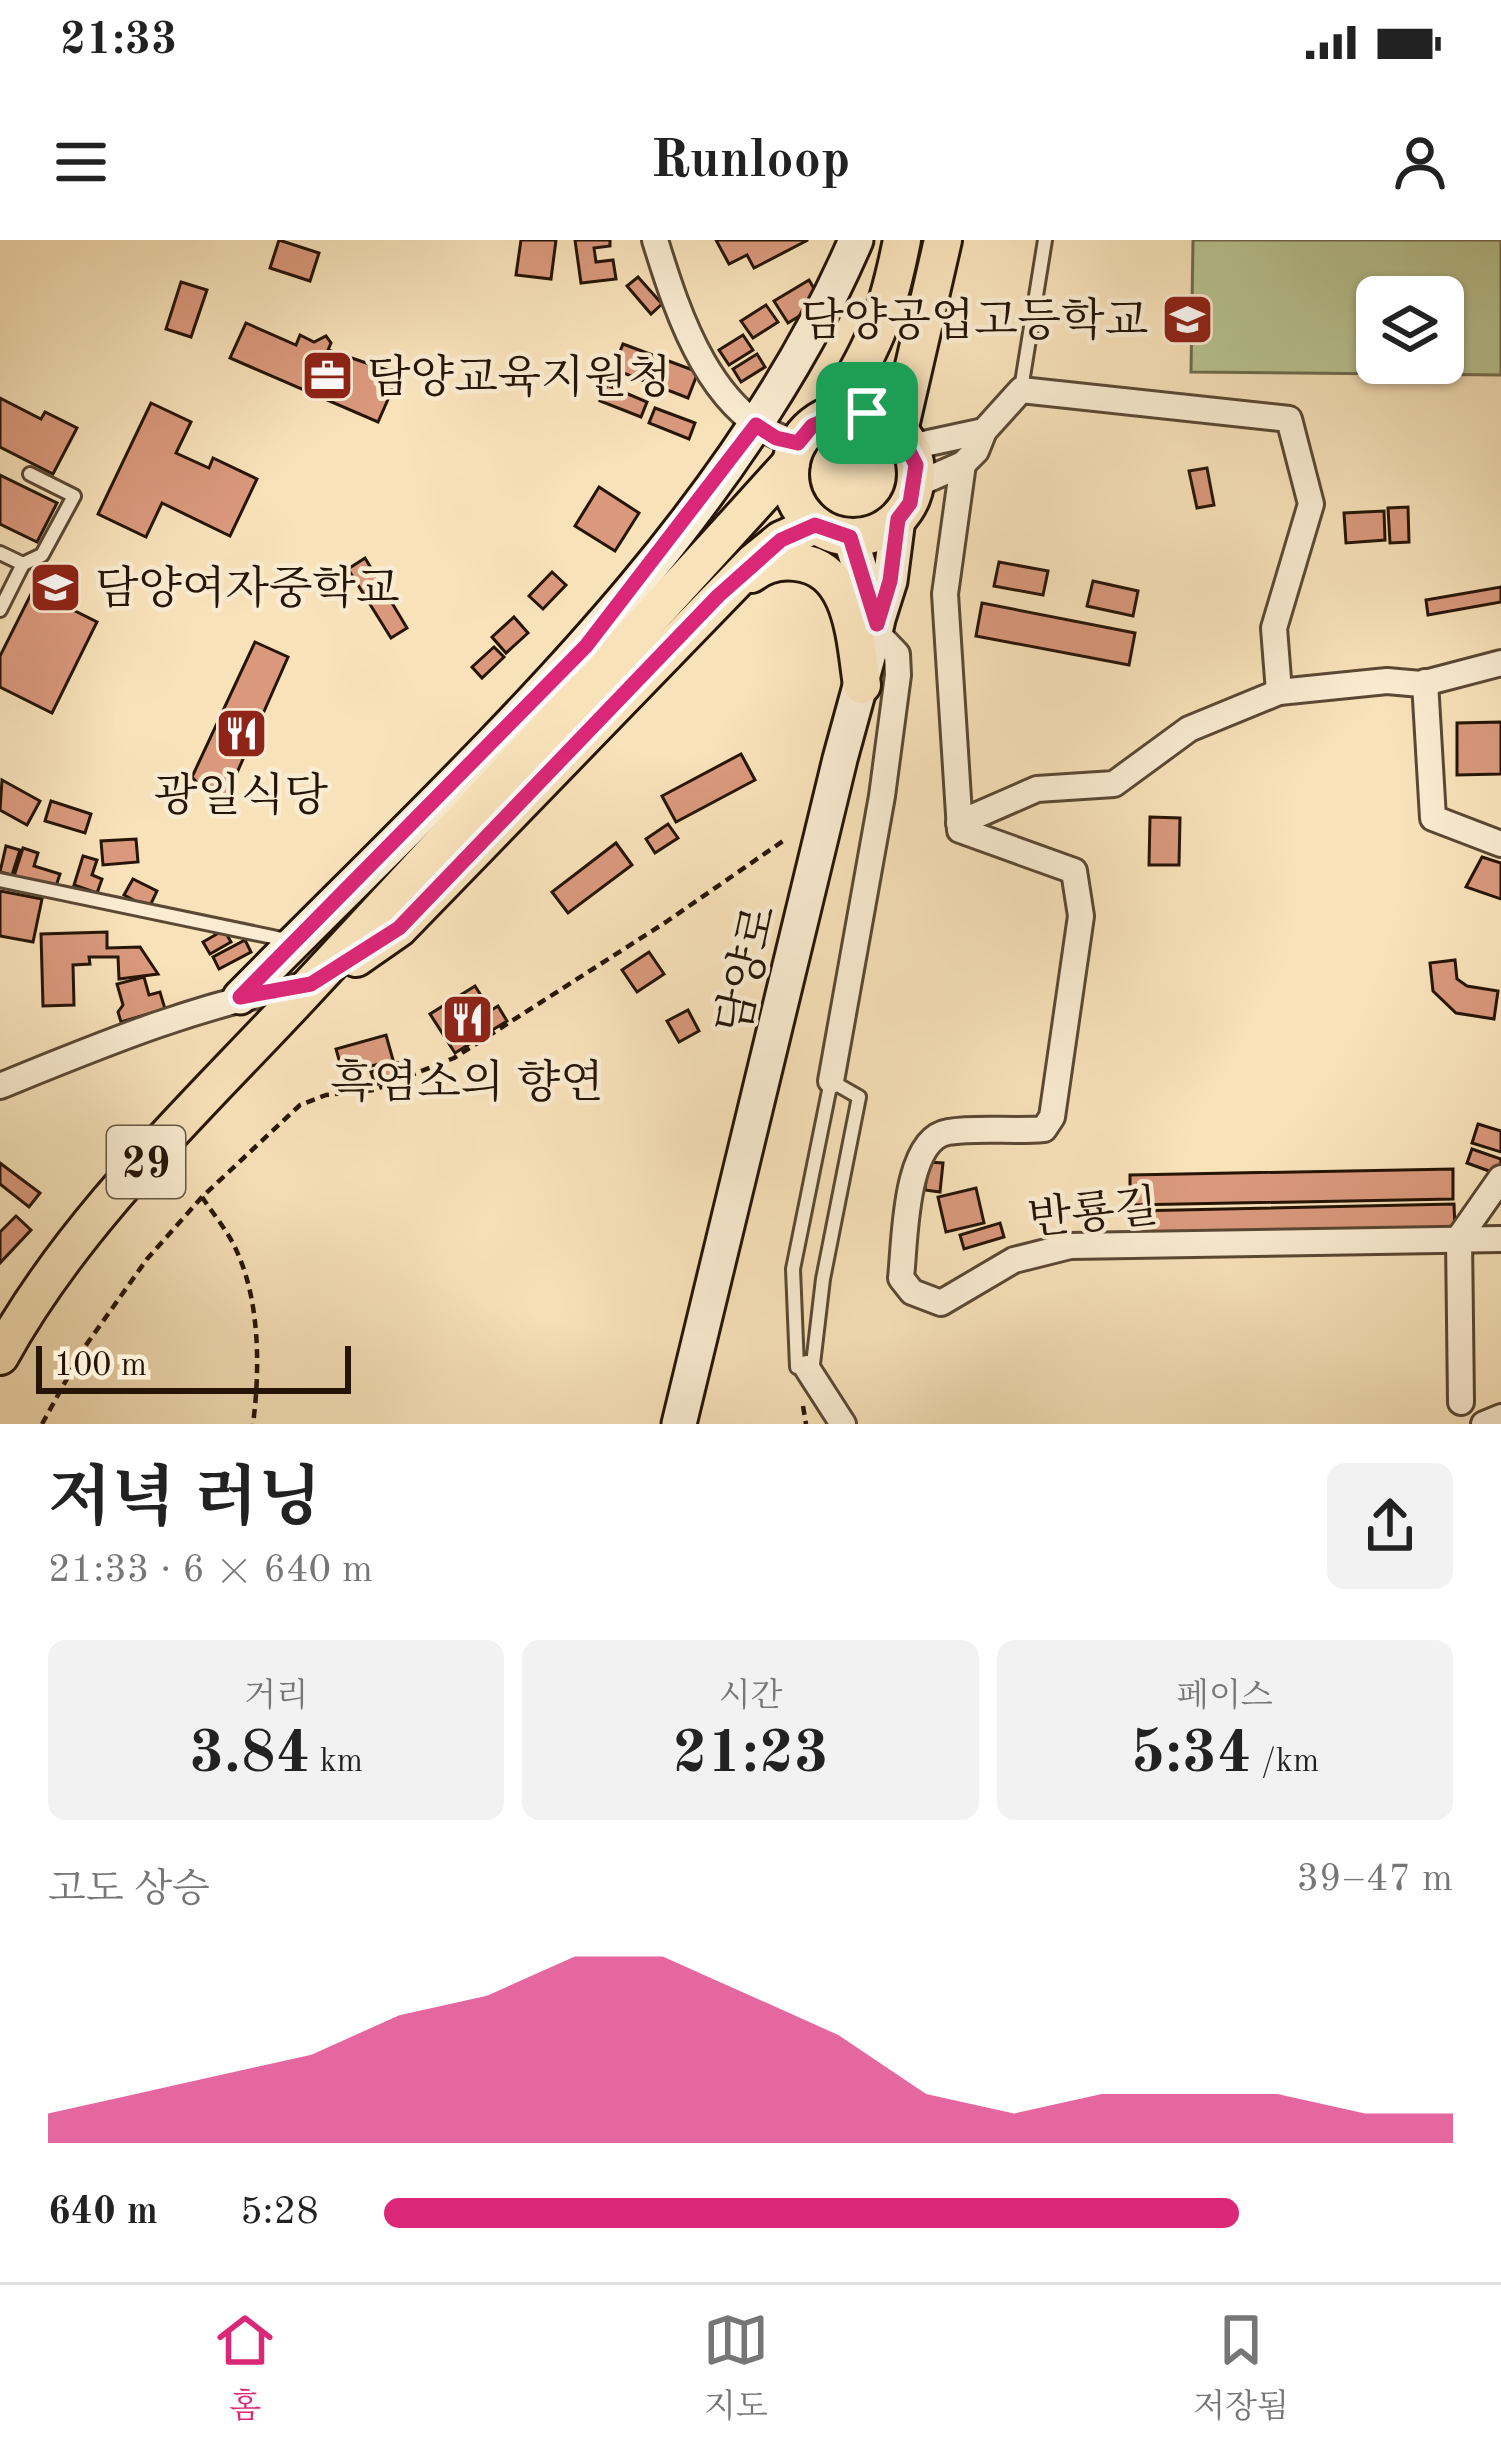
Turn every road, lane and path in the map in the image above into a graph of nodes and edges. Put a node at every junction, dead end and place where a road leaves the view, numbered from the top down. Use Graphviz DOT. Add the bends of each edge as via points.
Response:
graph roads {
  1 [pos="655,240"];
  2 [pos="856,240"];
  3 [pos="902,240"];
  4 [pos="943,240"];
  5 [pos="1045,240"];
  6 [pos="1021,390"];
  7 [pos="830,416"];
  8 [pos="756,425"];
  9 [pos="984,431"];
  10 [pos="904,439"];
  11 [pos="794,453"];
  12 [pos="963,464"];
  13 [pos="30,473"];
  14 [pos="916,485"];
  15 [pos="898,519"];
  16 [pos="832,531"];
  17 [pos="0,553"];
  18 [pos="23,564"];
  19 [pos="718,596"];
  20 [pos="0,610"];
  21 [pos="876,627"];
  22 [pos="1501,663"];
  23 [pos="1425,682"];
  24 [pos="862,685"];
  25 [pos="1279,692"];
  26 [pos="959,823"];
  27 [pos="783,841"];
  28 [pos="1501,844"];
  29 [pos="0,880"];
  30 [pos="294,941"];
  31 [pos="311,984"];
  32 [pos="240,997"];
  33 [pos="831,1081"];
  34 [pos="0,1087"];
  35 [pos="1501,1178"];
  36 [pos="202,1197"];
  37 [pos="1459,1238"];
  38 [pos="1501,1239"];
  39 [pos="0,1357"];
  40 [pos="807,1368"];
  41 [pos="1461,1402"];
  42 [pos="1501,1418"];
  43 [pos="42,1424"];
  44 [pos="254,1424"];
  45 [pos="679,1424"];
  46 [pos="843,1424"];
  47 [pos="1484,1424"];
  1 -- 8 [label="street" via="700,357"];
  2 -- 8 [label="main road" via="824,315"];
  3 -- 7 [label="main road" via="873,350"];
  4 -- 10 [label="main road"];
  5 -- 6 [label="lane"];
  6 -- 9 [label="street"];
  6 -- 25 [label="street" via="1289,419 1311,504 1274,628"];
  7 -- 10 [label="main road" via="867,413"];
  7 -- 11 [label="main road"];
  8 -- 11 [label="street"];
  8 -- 30 [label="main road" via="586,646"];
  9 -- 10 [label="street"];
  9 -- 12 [label="street"];
  10 -- 14 [label="main road"];
  11 -- 16 [label="main road" via="799,508"];
  11 -- 31 [label="main road, 29"];
  12 -- 14 [label="street"];
  12 -- 26 [label="street" via="945,594"];
  13 -- 18 [label="lane" via="74,496 43,555"];
  14 -- 15 [label="main road"];
  15 -- 16 [label="main road" via="867,536"];
  15 -- 21 [label="main road, 담양로"];
  16 -- 19 [label="main road, 29" via="781,540"];
  16 -- 21 [label="main road"];
  17 -- 18 [label="lane"];
  18 -- 20 [label="lane"];
  19 -- 24 [label="main road" via="777,562 826,572 848,607"];
  19 -- 31 [label="main road, 29" via="399,928"];
  21 -- 24 [label="main road, 담양로"];
  21 -- 33 [label="street" via="897,654 898,675"];
  22 -- 23 [label="street"];
  23 -- 25 [label="street"];
  23 -- 28 [label="street" via="1433,818"];
  24 -- 45 [label="main road, 담양로"];
  25 -- 26 [label="street" via="1189,729 1114,784 1037,789"];
  26 -- 37 [label="street, 반룡길" via="979,841 1074,871 1081,916 1052,1117 1044,1129 943,1132 927,1145 911,1178 902,1278 912,1292 941,1303 1014,1260 1070,1246"];
  27 -- 36 [label="path" via="454,1058 374,1090 300,1106"];
  29 -- 30 [label="lane"];
  30 -- 32 [label="main road"];
  31 -- 32 [label="street"];
  31 -- 39 [label="main road, 29" via="68,1254"];
  32 -- 34 [label="street"];
  33 -- 40 [label="lane" via="793,1269 797,1367"];
  33 -- 40 [label="lane" via="859,1097"];
  35 -- 37 [label="street"];
  36 -- 43 [label="path" via="84,1348"];
  36 -- 44 [label="path" via="238,1254 246,1286 258,1356"];
  37 -- 38 [label="street, 반룡길"];
  37 -- 41 [label="street"];
  40 -- 46 [label="street"];
  42 -- 47 [label="street"];
}
